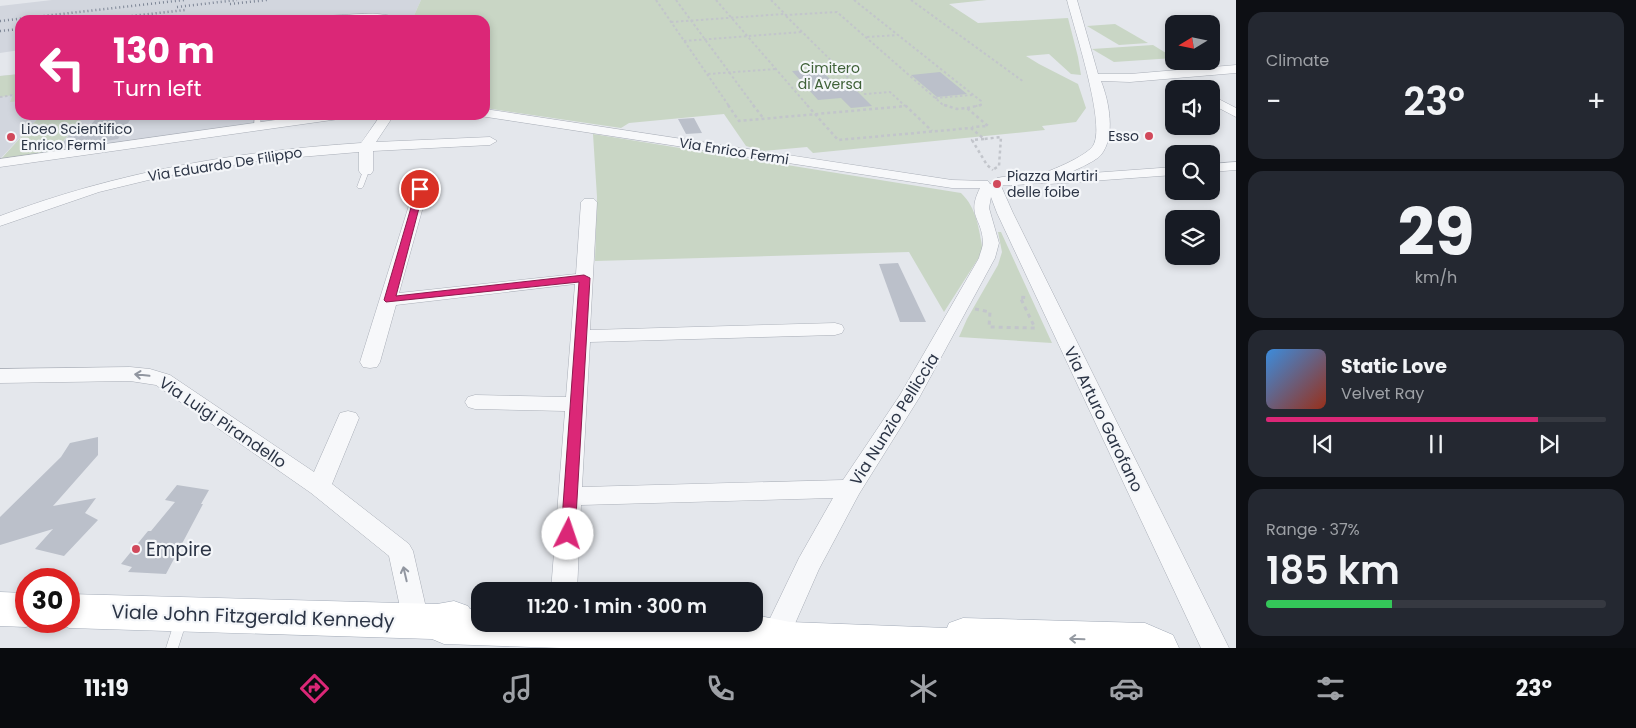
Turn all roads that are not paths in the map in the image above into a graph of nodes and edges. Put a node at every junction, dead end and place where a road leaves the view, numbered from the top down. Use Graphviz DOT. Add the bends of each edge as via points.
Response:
graph roads {
  1 [pos="1072,0"];
  2 [pos="1236,69"];
  3 [pos="1157,76"];
  4 [pos="1093,77"];
  5 [pos="1130,78"];
  6 [pos="1166,80"];
  7 [pos="1099,92"];
  8 [pos="1220,104"];
  9 [pos="1236,113"];
  10 [pos="490,114"];
  11 [pos="272,120"];
  12 [pos="384,120"];
  13 [pos="258,121"];
  14 [pos="490,141"];
  15 [pos="366,146"];
  16 [pos="0,163"];
  17 [pos="1236,166"];
  18 [pos="1220,167"];
  19 [pos="366,171"];
  20 [pos="1165,173"];
  21 [pos="1033,181"];
  22 [pos="992,186"];
  23 [pos="360,187"];
  24 [pos="420,189"];
  25 [pos="589,202"];
  26 [pos="0,221"];
  27 [pos="584,278"];
  28 [pos="390,300"];
  29 [pos="835,328"];
  30 [pos="581,336"];
  31 [pos="370,362"];
  32 [pos="0,376"];
  33 [pos="475,402"];
  34 [pos="576,404"];
  35 [pos="348,418"];
  36 [pos="320,487"];
  37 [pos="850,489"];
  38 [pos="570,496"];
  39 [pos="565,582"];
  40 [pos="0,609"];
  41 [pos="15,610"];
  42 [pos="80,613"];
  43 [pos="426,621"];
  44 [pos="471,629"];
  45 [pos="177,631"];
  46 [pos="507,632"];
  47 [pos="736,632"];
  48 [pos="775,642"];
  49 [pos="985,648"];
  50 [pos="1159,648"];
  51 [pos="1215,648"];
  1 -- 4 [label="street"];
  2 -- 3 [label="street"];
  3 -- 5 [label="street"];
  3 -- 6 [label="street"];
  4 -- 5 [label="street"];
  4 -- 7 [label="street"];
  5 -- 7 [label="street"];
  7 -- 21 [label="street" via="1102,143 1095,154"];
  8 -- 9 [label="street"];
  10 -- 22 [label="street, Via Enrico Fermi" via="943,183"];
  11 -- 13 [label="street"];
  12 -- 15 [label="street"];
  13 -- 16 [label="street"];
  14 -- 15 [label="street, Via Eduardo De Filippo"];
  15 -- 19 [label="street"];
  15 -- 26 [label="street, Via Eduardo De Filippo" via="188,167 127,180"];
  17 -- 18 [label="street"];
  19 -- 23 [label="lane"];
  20 -- 21 [label="street"];
  21 -- 22 [label="street"];
  22 -- 37 [label="street, Via Nunzio Pelliccia" via="982,200 990,250 909,398"];
  22 -- 51 [label="street, Via Arturo Garofano"];
  24 -- 28 [label="street"];
  25 -- 27 [label="street"];
  27 -- 28 [label="street"];
  27 -- 30 [label="street"];
  28 -- 31 [label="street"];
  29 -- 30 [label="street"];
  30 -- 34 [label="street"];
  36 -- 32 [label="street, Via Luigi Pirandello, one-way" via="163,380 130,374"];
  33 -- 34 [label="street"];
  34 -- 38 [label="street"];
  35 -- 36 [label="street"];
  43 -- 36 [label="street, Via Luigi Pirandello, one-way" via="400,551"];
  37 -- 38 [label="street"];
  37 -- 48 [label="street, Via Nunzio Pelliccia" via="808,566"];
  38 -- 39 [label="street"];
  40 -- 41 [label="main road"];
  42 -- 45 [label="main road, Viale John Fitzgerald Kennedy"];
  43 -- 44 [label="main road, Viale John Fitzgerald Kennedy"];
  43 -- 45 [label="main road, Viale John Fitzgerald Kennedy"];
  46 -- 47 [label="main road, Viale John Fitzgerald Kennedy" via="722,636"];
  47 -- 48 [label="main road, Viale John Fitzgerald Kennedy"];
  48 -- 49 [label="main road, Viale John Fitzgerald Kennedy"];
  50 -- 48 [label="main road, Viale John Fitzgerald Kennedy, one-way" via="1145,640 788,631"];
}
